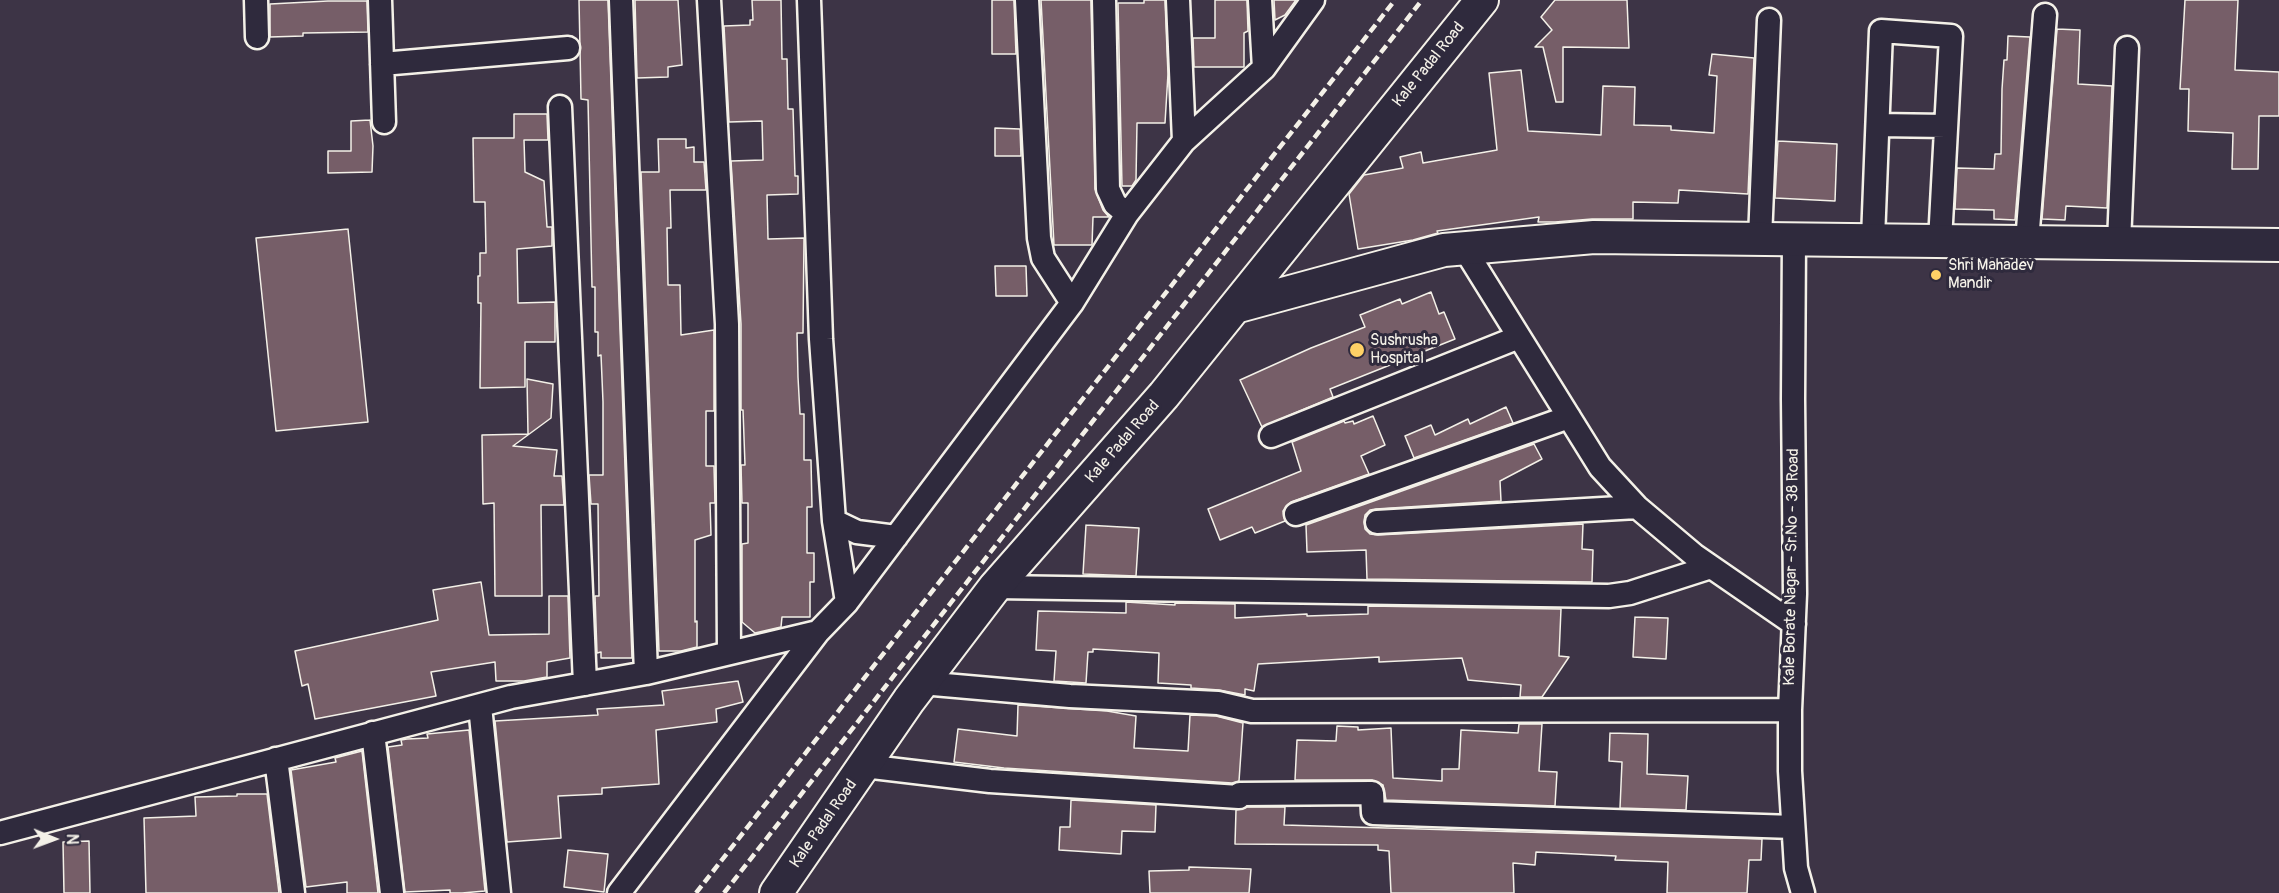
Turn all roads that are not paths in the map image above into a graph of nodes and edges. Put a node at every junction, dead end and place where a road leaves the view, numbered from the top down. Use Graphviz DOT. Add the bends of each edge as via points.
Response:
graph roads {
  1 [pos="256,0"];
  2 [pos="380,0"];
  3 [pos="621,0"];
  4 [pos="709,0"];
  5 [pos="809,0"];
  6 [pos="1027,0"];
  7 [pos="1104,0"];
  8 [pos="1178,0"];
  9 [pos="1260,0"];
  10 [pos="1313,0"];
  11 [pos="1482,0"];
  12 [pos="2045,15"];
  13 [pos="1769,20"];
  14 [pos="257,37"];
  15 [pos="568,48"];
  16 [pos="2127,48"];
  17 [pos="382,64"];
  18 [pos="1264,68"];
  19 [pos="560,107"];
  20 [pos="384,122"];
  21 [pos="1878,125"];
  22 [pos="1946,126"];
  23 [pos="1184,141"];
  24 [pos="1127,214"];
  25 [pos="1760,239"];
  26 [pos="1794,239"];
  27 [pos="1872,240"];
  28 [pos="1940,241"];
  29 [pos="2027,242"];
  30 [pos="2119,243"];
  31 [pos="2279,245"];
  32 [pos="1464,248"];
  33 [pos="1072,303"];
  34 [pos="1235,307"];
  35 [pos="1519,337"];
  36 [pos="1569,417"];
  37 [pos="1270,436"];
  38 [pos="1637,507"];
  39 [pos="1296,514"];
  40 [pos="834,520"];
  41 [pos="1377,522"];
  42 [pos="896,537"];
  43 [pos="1711,567"];
  44 [pos="994,588"];
  45 [pos="847,602"];
  46 [pos="1794,624"];
  47 [pos="818,632"];
  48 [pos="729,652"];
  49 [pos="646,673"];
  50 [pos="922,683"];
  51 [pos="585,684"];
  52 [pos="480,706"];
  53 [pos="1790,710"];
  54 [pos="373,733"];
  55 [pos="276,759"];
  56 [pos="864,766"];
  57 [pos="1793,826"];
  58 [pos="0,833"];
  59 [pos="293,893"];
  60 [pos="392,893"];
  61 [pos="498,893"];
  62 [pos="619,893"];
  63 [pos="776,893"];
  64 [pos="1803,893"];
  1 -- 14 [label="street"];
  2 -- 17 [label="street"];
  3 -- 49 [label="street"];
  4 -- 48 [label="street" via="727,324"];
  5 -- 40 [label="street" via="821,339"];
  6 -- 33 [label="street" via="1039,238 1043,258"];
  7 -- 24 [label="street" via="1108,189 1115,204"];
  8 -- 23 [label="street"];
  9 -- 18 [label="street"];
  10 -- 18 [label="street"];
  11 -- 34 [label="street, Kale Padal Road"];
  12 -- 29 [label="street"];
  13 -- 25 [label="street"];
  15 -- 17 [label="street"];
  16 -- 30 [label="street"];
  17 -- 20 [label="street"];
  18 -- 23 [label="street"];
  19 -- 51 [label="street"];
  21 -- 22 [label="street"];
  21 -- 22 [label="street" via="1881,32 1951,36"];
  21 -- 27 [label="street"];
  22 -- 28 [label="street"];
  23 -- 24 [label="street"];
  24 -- 33 [label="street"];
  25 -- 26 [label="street"];
  25 -- 32 [label="street" via="1594,237"];
  26 -- 27 [label="street"];
  26 -- 46 [label="street, Kale Borate Nagar - Sr.No - 38 Road"];
  27 -- 28 [label="street"];
  28 -- 29 [label="street"];
  29 -- 30 [label="street"];
  30 -- 31 [label="street"];
  32 -- 34 [label="street" via="1444,250"];
  32 -- 35 [label="street"];
  33 -- 42 [label="street"];
  34 -- 44 [label="street, Kale Padal Road" via="1164,395"];
  35 -- 36 [label="street"];
  35 -- 37 [label="street"];
  36 -- 38 [label="street" via="1600,467"];
  36 -- 39 [label="street"];
  38 -- 41 [label="street"];
  38 -- 43 [label="street"];
  40 -- 42 [label="street" via="857,532"];
  40 -- 45 [label="street"];
  42 -- 45 [label="street"];
  43 -- 44 [label="street" via="1609,596"];
  43 -- 46 [label="street"];
  44 -- 50 [label="street, Kale Padal Road"];
  45 -- 47 [label="street"];
  46 -- 53 [label="street, Kale Borate Nagar - Sr.No - 38 Road"];
  47 -- 48 [label="street"];
  47 -- 62 [label="street"];
  48 -- 49 [label="street"];
  49 -- 51 [label="street"];
  50 -- 53 [label="street" via="1218,703 1252,711"];
  50 -- 56 [label="street, Kale Padal Road"];
  51 -- 52 [label="street"];
  52 -- 54 [label="street"];
  52 -- 61 [label="street"];
  53 -- 57 [label="street, Kale Borate Nagar - Sr.No - 38 Road"];
  54 -- 55 [label="street"];
  54 -- 60 [label="street"];
  55 -- 58 [label="street"];
  55 -- 59 [label="street"];
  56 -- 57 [label="street" via="990,781 1239,797 1372,793 1373,813"];
  56 -- 63 [label="street, Kale Padal Road"];
  57 -- 64 [label="street, Kale Borate Nagar - Sr.No - 38 Road" via="1796,868"];
}
